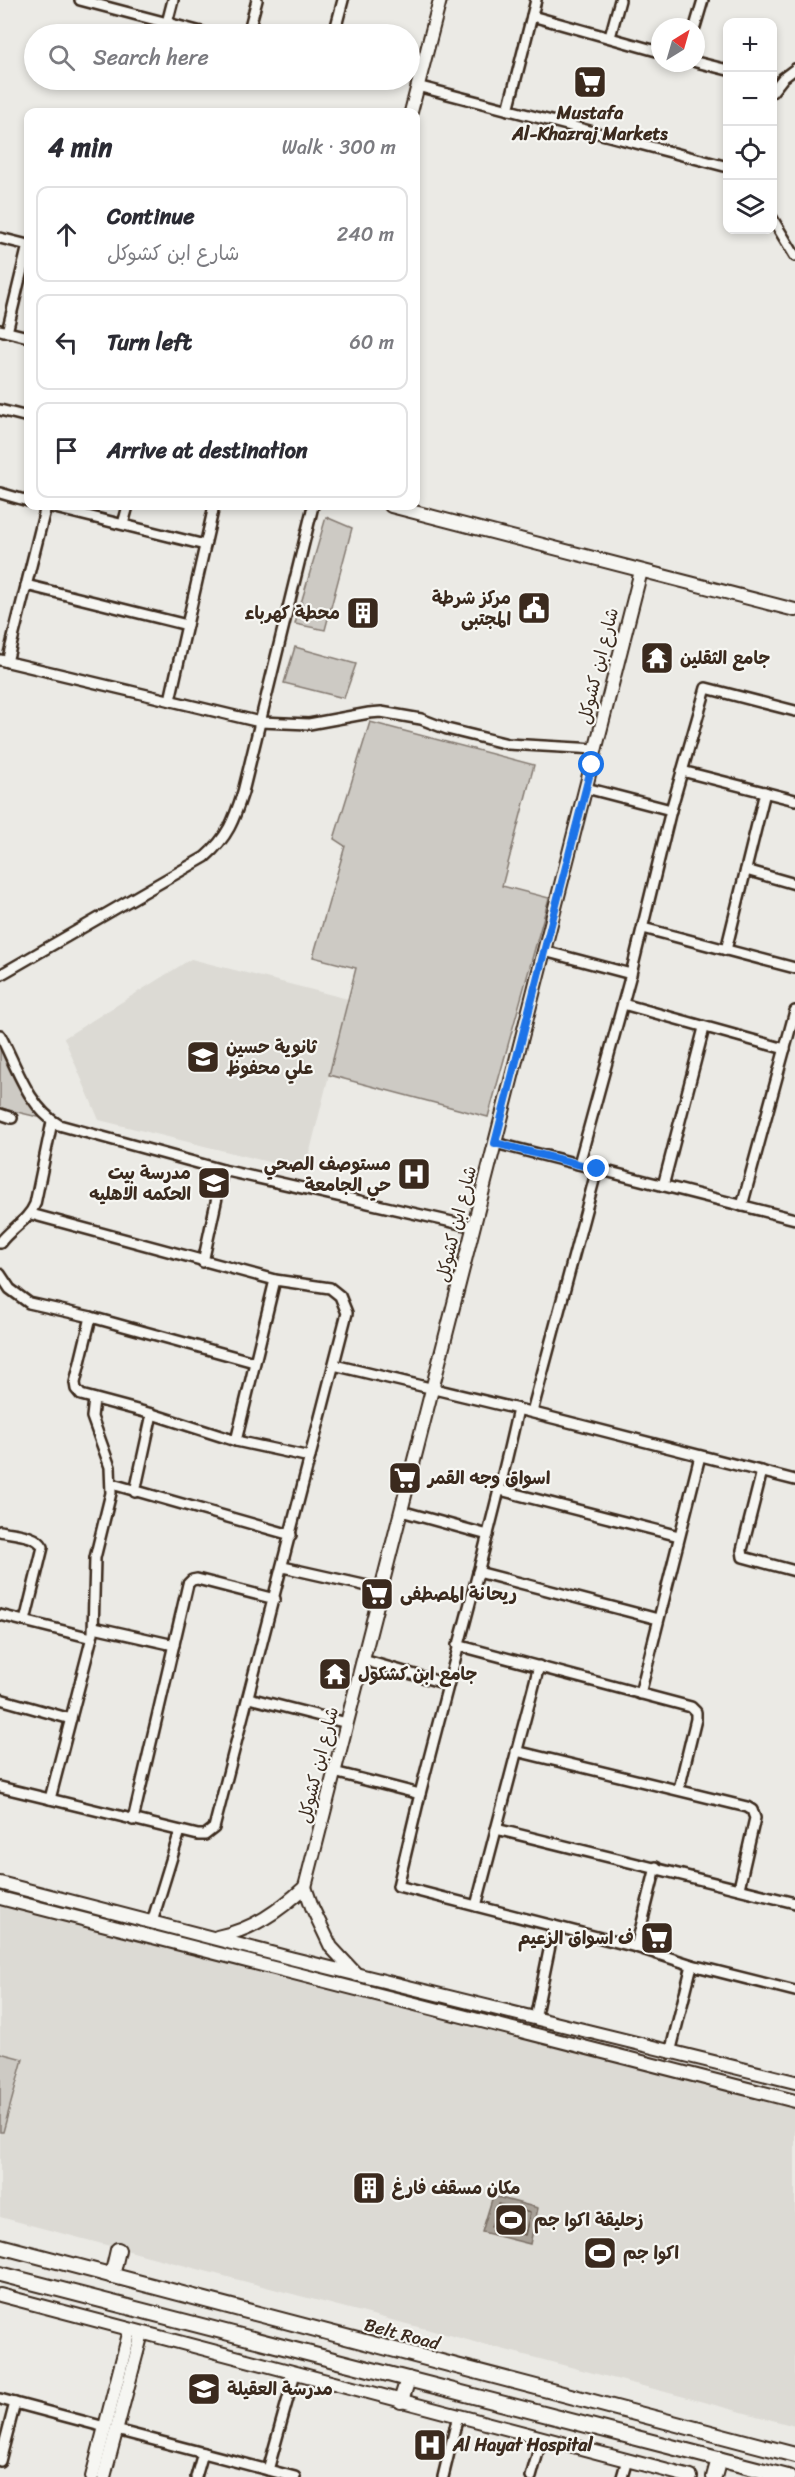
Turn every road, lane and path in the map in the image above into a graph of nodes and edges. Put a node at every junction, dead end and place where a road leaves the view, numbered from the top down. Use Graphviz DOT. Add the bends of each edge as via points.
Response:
graph roads {
  1 [pos="80,0"];
  2 [pos="173,0"];
  3 [pos="257,0"];
  4 [pos="343,0"];
  5 [pos="440,0"];
  6 [pos="536,0"];
  7 [pos="620,0"];
  8 [pos="703,0"];
  9 [pos="532,16"];
  10 [pos="698,18"];
  11 [pos="167,23"];
  12 [pos="171,24"];
  13 [pos="251,24"];
  14 [pos="337,24"];
  15 [pos="610,38"];
  16 [pos="651,49"];
  17 [pos="705,64"];
  18 [pos="723,69"];
  19 [pos="795,69"];
  20 [pos="420,75"];
  21 [pos="777,84"];
  22 [pos="420,87"];
  23 [pos="416,90"];
  24 [pos="412,108"];
  25 [pos="508,110"];
  26 [pos="723,166"];
  27 [pos="777,226"];
  28 [pos="0,238"];
  29 [pos="24,244"];
  30 [pos="795,256"];
  31 [pos="24,259"];
  32 [pos="3,331"];
  33 [pos="24,336"];
  34 [pos="0,410"];
  35 [pos="24,416"];
  36 [pos="0,493"];
  37 [pos="24,500"];
  38 [pos="45,510"];
  39 [pos="63,510"];
  40 [pos="127,510"];
  41 [pos="213,510"];
  42 [pos="312,510"];
  43 [pos="406,510"];
  44 [pos="123,524"];
  45 [pos="205,545"];
  46 [pos="641,571"];
  47 [pos="26,585"];
  48 [pos="795,610"];
  49 [pos="187,626"];
  50 [pos="4,661"];
  51 [pos="170,700"];
  52 [pos="795,711"];
  53 [pos="260,722"];
  54 [pos="596,749"];
  55 [pos="682,771"];
  56 [pos="586,788"];
  57 [pos="765,792"];
  58 [pos="795,800"];
  59 [pos="671,810"];
  60 [pos="746,870"];
  61 [pos="795,884"];
  62 [pos="643,928"];
  63 [pos="726,950"];
  64 [pos="544,951"];
  65 [pos="795,968"];
  66 [pos="632,974"];
  67 [pos="0,975"];
  68 [pos="623,1004"];
  69 [pos="795,1011"];
  70 [pos="704,1028"];
  71 [pos="0,1035"];
  72 [pos="785,1049"];
  73 [pos="0,1114"];
  74 [pos="12,1118"];
  75 [pos="52,1122"];
  76 [pos="495,1143"];
  77 [pos="579,1164"];
  78 [pos="597,1169"];
  79 [pos="223,1170"];
  80 [pos="663,1186"];
  81 [pos="742,1206"];
  82 [pos="31,1215"];
  83 [pos="795,1219"];
  84 [pos="474,1227"];
  85 [pos="0,1243"];
  86 [pos="203,1262"];
  87 [pos="0,1274"];
  88 [pos="275,1280"];
  89 [pos="91,1317"];
  90 [pos="254,1362"];
  91 [pos="334,1365"];
  92 [pos="432,1388"];
  93 [pos="94,1399"];
  94 [pos="518,1409"];
  95 [pos="532,1412"];
  96 [pos="152,1414"];
  97 [pos="237,1441"];
  98 [pos="700,1456"];
  99 [pos="310,1457"];
  100 [pos="762,1472"];
  101 [pos="795,1480"];
  102 [pos="112,1484"];
  103 [pos="500,1490"];
  104 [pos="135,1492"];
  105 [pos="401,1511"];
  106 [pos="0,1531"];
  107 [pos="488,1534"];
  108 [pos="291,1535"];
  109 [pos="680,1536"];
  110 [pos="283,1567"];
  111 [pos="795,1571"];
  112 [pos="478,1572"];
  113 [pos="381,1589"];
  114 [pos="275,1599"];
  115 [pos="0,1615"];
  116 [pos="658,1619"];
  117 [pos="25,1621"];
  118 [pos="94,1628"];
  119 [pos="92,1638"];
  120 [pos="174,1645"];
  121 [pos="458,1645"];
  122 [pos="363,1660"];
  123 [pos="539,1666"];
  124 [pos="447,1684"];
  125 [pos="640,1694"];
  126 [pos="249,1698"];
  127 [pos="0,1699"];
  128 [pos="71,1719"];
  129 [pos="347,1723"];
  130 [pos="516,1751"];
  131 [pos="334,1772"];
  132 [pos="0,1787"];
  133 [pos="679,1790"];
  134 [pos="420,1794"];
  135 [pos="50,1799"];
  136 [pos="134,1820"];
  137 [pos="496,1828"];
  138 [pos="180,1831"];
  139 [pos="656,1867"];
  140 [pos="0,1883"];
  141 [pos="305,1887"];
  142 [pos="739,1888"];
  143 [pos="42,1894"];
  144 [pos="0,1898"];
  145 [pos="795,1903"];
  146 [pos="476,1906"];
  147 [pos="38,1907"];
  148 [pos="153,1922"];
  149 [pos="554,1926"];
  150 [pos="212,1938"];
  151 [pos="636,1947"];
  152 [pos="692,1965"];
  153 [pos="357,1975"];
  154 [pos="795,1991"];
  155 [pos="535,2019"];
  156 [pos="603,2036"];
  157 [pos="598,2050"];
  158 [pos="670,2053"];
  159 [pos="795,2082"];
  160 [pos="795,2101"];
  161 [pos="0,2246"];
  162 [pos="118,2250"];
  163 [pos="0,2274"];
  164 [pos="112,2276"];
  165 [pos="0,2295"];
  166 [pos="250,2313"];
  167 [pos="297,2325"];
  168 [pos="136,2331"];
  169 [pos="245,2336"];
  170 [pos="291,2348"];
  171 [pos="295,2373"];
  172 [pos="408,2379"];
  173 [pos="0,2399"];
  174 [pos="401,2401"];
  175 [pos="15,2403"];
  176 [pos="458,2416"];
  177 [pos="111,2429"];
  178 [pos="542,2438"];
  179 [pos="203,2453"];
  180 [pos="795,2456"];
  181 [pos="719,2459"];
  182 [pos="627,2460"];
  183 [pos="0,2461"];
  184 [pos="268,2470"];
  185 [pos="92,2477"];
  186 [pos="104,2477"];
  187 [pos="196,2477"];
  188 [pos="295,2477"];
  189 [pos="443,2477"];
  190 [pos="531,2477"];
  191 [pos="622,2477"];
  192 [pos="691,2477"];
  193 [pos="714,2477"];
  194 [pos="788,2477"];
  1 -- 11 [label="street"];
  2 -- 11 [label="street"];
  3 -- 13 [label="street"];
  4 -- 14 [label="street"];
  5 -- 20 [label="street"];
  6 -- 9 [label="street"];
  7 -- 15 [label="street"];
  8 -- 10 [label="street"];
  9 -- 15 [label="street"];
  9 -- 25 [label="street"];
  11 -- 12 [label="street"];
  15 -- 16 [label="street"];
  17 -- 18 [label="street"];
  19 -- 21 [label="street"];
  22 -- 25 [label="street"];
  23 -- 24 [label="street"];
  25 -- 26 [label="street"];
  27 -- 30 [label="street"];
  28 -- 29 [label="street"];
  31 -- 32 [label="street"];
  32 -- 33 [label="street"];
  34 -- 35 [label="street"];
  36 -- 37 [label="street"];
  38 -- 47 [label="street"];
  39 -- 44 [label="street"];
  40 -- 44 [label="street"];
  41 -- 45 [label="street"];
  42 -- 53 [label="street"];
  43 -- 46 [label="street"];
  44 -- 45 [label="street"];
  45 -- 49 [label="street"];
  46 -- 48 [label="street"];
  46 -- 54 [label="street, شارع ابن كشوكل"];
  47 -- 49 [label="street"];
  47 -- 50 [label="street"];
  49 -- 51 [label="street"];
  50 -- 51 [label="street"];
  51 -- 53 [label="street"];
  52 -- 55 [label="street" via="706,688"];
  53 -- 54 [label="street" via="309,724 381,712 508,744"];
  53 -- 67 [label="street" via="236,815 219,845 205,857"];
  54 -- 56 [label="street, شارع ابن كشوكل"];
  55 -- 57 [label="street"];
  55 -- 59 [label="street"];
  56 -- 59 [label="street"];
  56 -- 64 [label="street, شارع ابن كشوكل"];
  57 -- 58 [label="street"];
  57 -- 60 [label="street"];
  59 -- 62 [label="street"];
  60 -- 61 [label="street"];
  60 -- 63 [label="street"];
  62 -- 63 [label="street"];
  62 -- 66 [label="street"];
  63 -- 65 [label="street"];
  64 -- 66 [label="street"];
  64 -- 76 [label="street, شارع ابن كشوكل"];
  66 -- 68 [label="street"];
  68 -- 70 [label="street"];
  68 -- 77 [label="street"];
  69 -- 72 [label="street"];
  70 -- 72 [label="street"];
  70 -- 80 [label="street"];
  71 -- 75 [label="street" via="36,1105"];
  72 -- 81 [label="street"];
  73 -- 74 [label="street"];
  75 -- 79 [label="street"];
  75 -- 82 [label="street"];
  76 -- 77 [label="street"];
  76 -- 84 [label="street, شارع ابن كشوكل"];
  77 -- 78 [label="street"];
  78 -- 80 [label="street"];
  78 -- 95 [label="street"];
  79 -- 84 [label="street"];
  79 -- 86 [label="street"];
  80 -- 81 [label="street"];
  81 -- 83 [label="street"];
  82 -- 85 [label="street"];
  82 -- 86 [label="street"];
  84 -- 92 [label="street, شارع ابن كشوكل"];
  86 -- 88 [label="street"];
  87 -- 89 [label="street" via="10,1289 28,1303"];
  88 -- 90 [label="street"];
  88 -- 91 [label="street" via="324,1286 340,1296 347,1313"];
  89 -- 90 [label="street"];
  89 -- 93 [label="street" via="75,1386 81,1395"];
  90 -- 97 [label="street"];
  91 -- 92 [label="street"];
  91 -- 99 [label="street"];
  92 -- 94 [label="street"];
  92 -- 105 [label="street, شارع ابن كشوكل"];
  93 -- 96 [label="street"];
  93 -- 102 [label="street" via="92,1417"];
  94 -- 95 [label="street"];
  94 -- 103 [label="street"];
  95 -- 98 [label="street"];
  96 -- 97 [label="street"];
  96 -- 104 [label="street"];
  97 -- 99 [label="street"];
  98 -- 100 [label="street"];
  98 -- 109 [label="street"];
  99 -- 108 [label="street"];
  100 -- 101 [label="street"];
  100 -- 111 [label="street" via="743,1557"];
  102 -- 104 [label="street"];
  102 -- 118 [label="street" via="95,1558"];
  103 -- 107 [label="street"];
  103 -- 109 [label="street"];
  104 -- 108 [label="street"];
  105 -- 107 [label="street"];
  105 -- 113 [label="street, شارع ابن كشوكل"];
  106 -- 117 [label="street" via="34,1538 43,1547"];
  107 -- 112 [label="street"];
  108 -- 110 [label="street"];
  109 -- 116 [label="street"];
  110 -- 113 [label="street"];
  110 -- 114 [label="street"];
  112 -- 116 [label="street"];
  112 -- 121 [label="street"];
  113 -- 122 [label="street, شارع ابن كشوكل"];
  114 -- 120 [label="street" via="192,1580"];
  114 -- 126 [label="street"];
  115 -- 117 [label="street"];
  116 -- 125 [label="street"];
  117 -- 119 [label="street"];
  118 -- 119 [label="street"];
  118 -- 120 [label="street"];
  119 -- 128 [label="street"];
  120 -- 136 [label="street"];
  121 -- 123 [label="street"];
  121 -- 124 [label="street"];
  122 -- 124 [label="street"];
  122 -- 129 [label="street, شارع ابن كشوكل"];
  123 -- 125 [label="street"];
  123 -- 130 [label="street"];
  124 -- 134 [label="street"];
  125 -- 133 [label="street" via="691,1707 696,1712"];
  126 -- 129 [label="street"];
  126 -- 138 [label="street" via="214,1828 202,1836"];
  127 -- 128 [label="street"];
  128 -- 135 [label="street"];
  129 -- 131 [label="street, شارع ابن كشوكل"];
  130 -- 133 [label="street"];
  130 -- 137 [label="street"];
  131 -- 134 [label="street"];
  131 -- 141 [label="street, شارع ابن كشوكل"];
  132 -- 135 [label="street"];
  133 -- 142 [label="street" via="752,1810 755,1818"];
  134 -- 146 [label="street" via="398,1886"];
  135 -- 136 [label="street"];
  136 -- 138 [label="street"];
  137 -- 139 [label="street"];
  137 -- 146 [label="street"];
  138 -- 148 [label="street"];
  139 -- 142 [label="street"];
  139 -- 151 [label="street"];
  140 -- 143 [label="street"];
  141 -- 150 [label="street" via="286,1905 249,1928"];
  141 -- 153 [label="street" via="331,1947"];
  142 -- 145 [label="street"];
  143 -- 147 [label="street"];
  143 -- 148 [label="street"];
  144 -- 147 [label="street"];
  146 -- 149 [label="street"];
  147 -- 157 [label="street"];
  148 -- 150 [label="street"];
  149 -- 151 [label="street"];
  149 -- 155 [label="street"];
  150 -- 153 [label="street"];
  151 -- 152 [label="street"];
  152 -- 154 [label="street"];
  152 -- 158 [label="street"];
  153 -- 155 [label="street"];
  155 -- 156 [label="street"];
  156 -- 157 [label="street"];
  156 -- 158 [label="street"];
  157 -- 160 [label="street"];
  158 -- 159 [label="street"];
  161 -- 164 [label="main road, Belt Road"];
  162 -- 164 [label="main road"];
  163 -- 169 [label="main road"];
  164 -- 166 [label="main road, Belt Road"];
  165 -- 168 [label="street"];
  166 -- 167 [label="main road, Belt Road"];
  166 -- 169 [label="main road" via="259,2327 252,2336"];
  167 -- 170 [label="main road" via="286,2328 283,2334 285,2344"];
  167 -- 180 [label="main road, Belt Road"];
  168 -- 171 [label="street"];
  168 -- 177 [label="street"];
  169 -- 170 [label="main road"];
  170 -- 172 [label="main road"];
  171 -- 174 [label="street"];
  171 -- 184 [label="street"];
  172 -- 174 [label="main road"];
  172 -- 181 [label="main road"];
  173 -- 175 [label="street"];
  174 -- 176 [label="street"];
  175 -- 177 [label="street"];
  175 -- 183 [label="street"];
  176 -- 178 [label="street"];
  176 -- 189 [label="street"];
  177 -- 179 [label="street"];
  177 -- 185 [label="street"];
  177 -- 186 [label="street"];
  178 -- 182 [label="street"];
  178 -- 190 [label="street"];
  179 -- 184 [label="street"];
  179 -- 187 [label="street"];
  181 -- 193 [label="main road"];
  181 -- 194 [label="main road"];
  182 -- 191 [label="street"];
  182 -- 192 [label="street"];
  184 -- 188 [label="street"];
}
